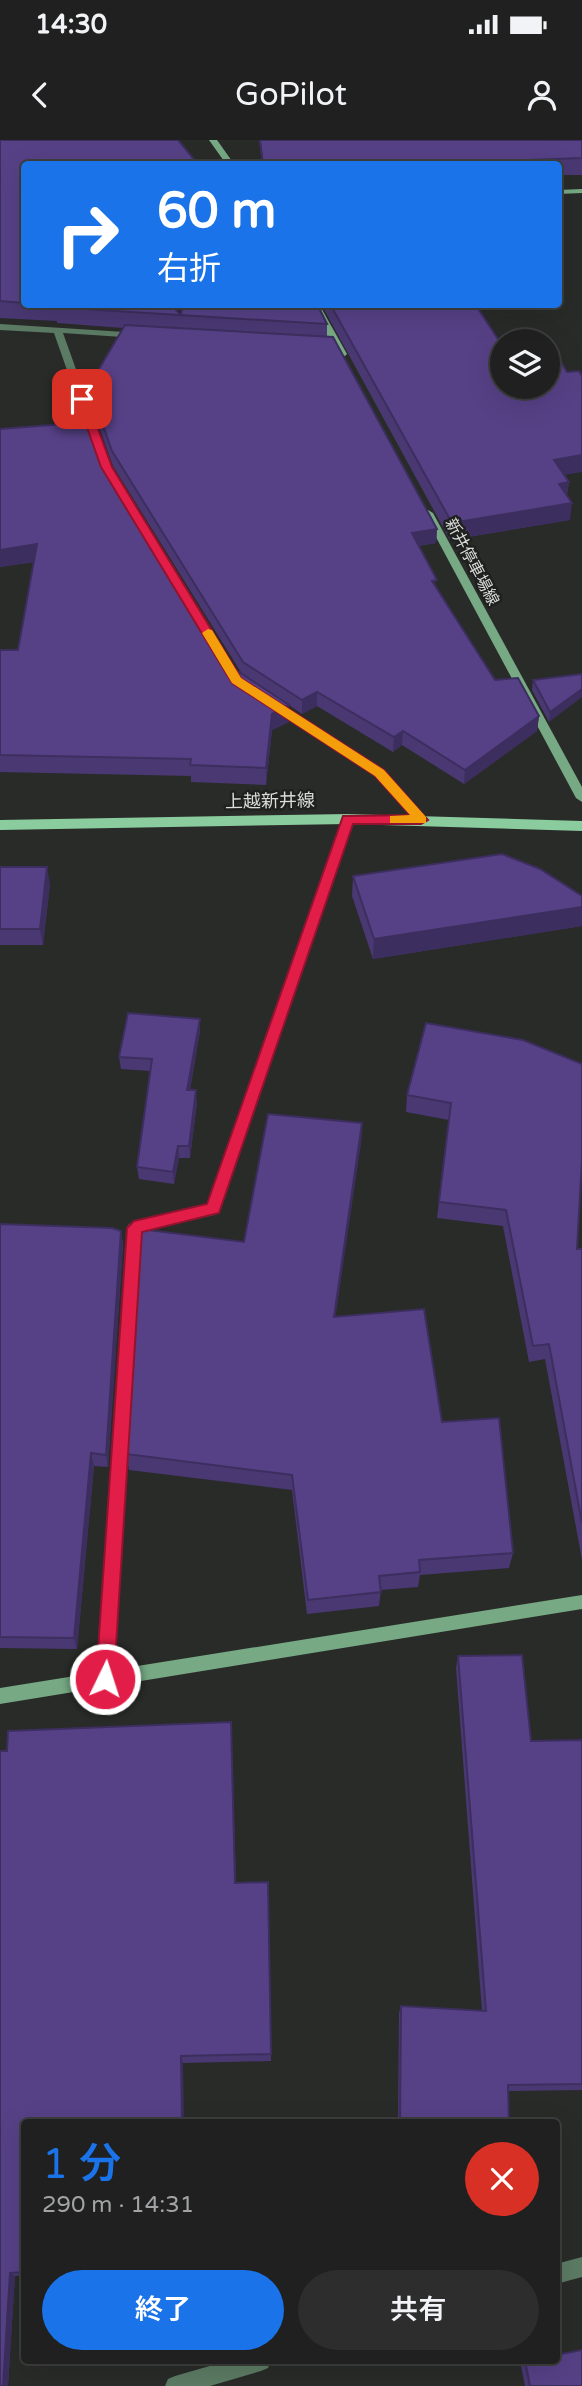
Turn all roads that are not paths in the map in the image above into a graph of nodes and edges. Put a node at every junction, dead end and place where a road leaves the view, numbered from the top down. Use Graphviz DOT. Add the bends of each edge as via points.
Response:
graph roads {
  1 [pos="213,140"];
  2 [pos="228,161"];
  3 [pos="582,191"];
  4 [pos="562,192"];
  5 [pos="316,308"];
  6 [pos="0,327"];
  7 [pos="58,331"];
  8 [pos="151,336"];
  9 [pos="324,345"];
  10 [pos="337,346"];
  11 [pos="351,370"];
  12 [pos="121,490"];
  13 [pos="423,505"];
  14 [pos="259,695"];
  15 [pos="582,798"];
  16 [pos="348,819"];
  17 [pos="421,820"];
  18 [pos="0,825"];
  19 [pos="582,826"];
  20 [pos="582,1602"];
  21 [pos="105,1679"];
  22 [pos="0,1696"];
  23 [pos="582,2267"];
  24 [pos="560,2273"];
  25 [pos="251,2364"];
  26 [pos="175,2386"];
  1 -- 2 [label="main road"];
  3 -- 4 [label="main road"];
  5 -- 10 [label="main road"];
  6 -- 7 [label="street"];
  7 -- 8 [label="street"];
  7 -- 12 [label="street" via="106,467"];
  9 -- 10 [label="street"];
  10 -- 11 [label="main road"];
  13 -- 15 [label="main road, 新井停車場線"];
  14 -- 17 [label="street" via="380,773"];
  16 -- 17 [label="main road, 上越新井線"];
  16 -- 18 [label="main road, 上越新井線"];
  16 -- 21 [label="street" via="214,1209 134,1228"];
  17 -- 19 [label="main road, 上越新井線"];
  20 -- 21 [label="main road"];
  21 -- 22 [label="main road"];
  23 -- 24 [label="street"];
  25 -- 26 [label="street"];
}
